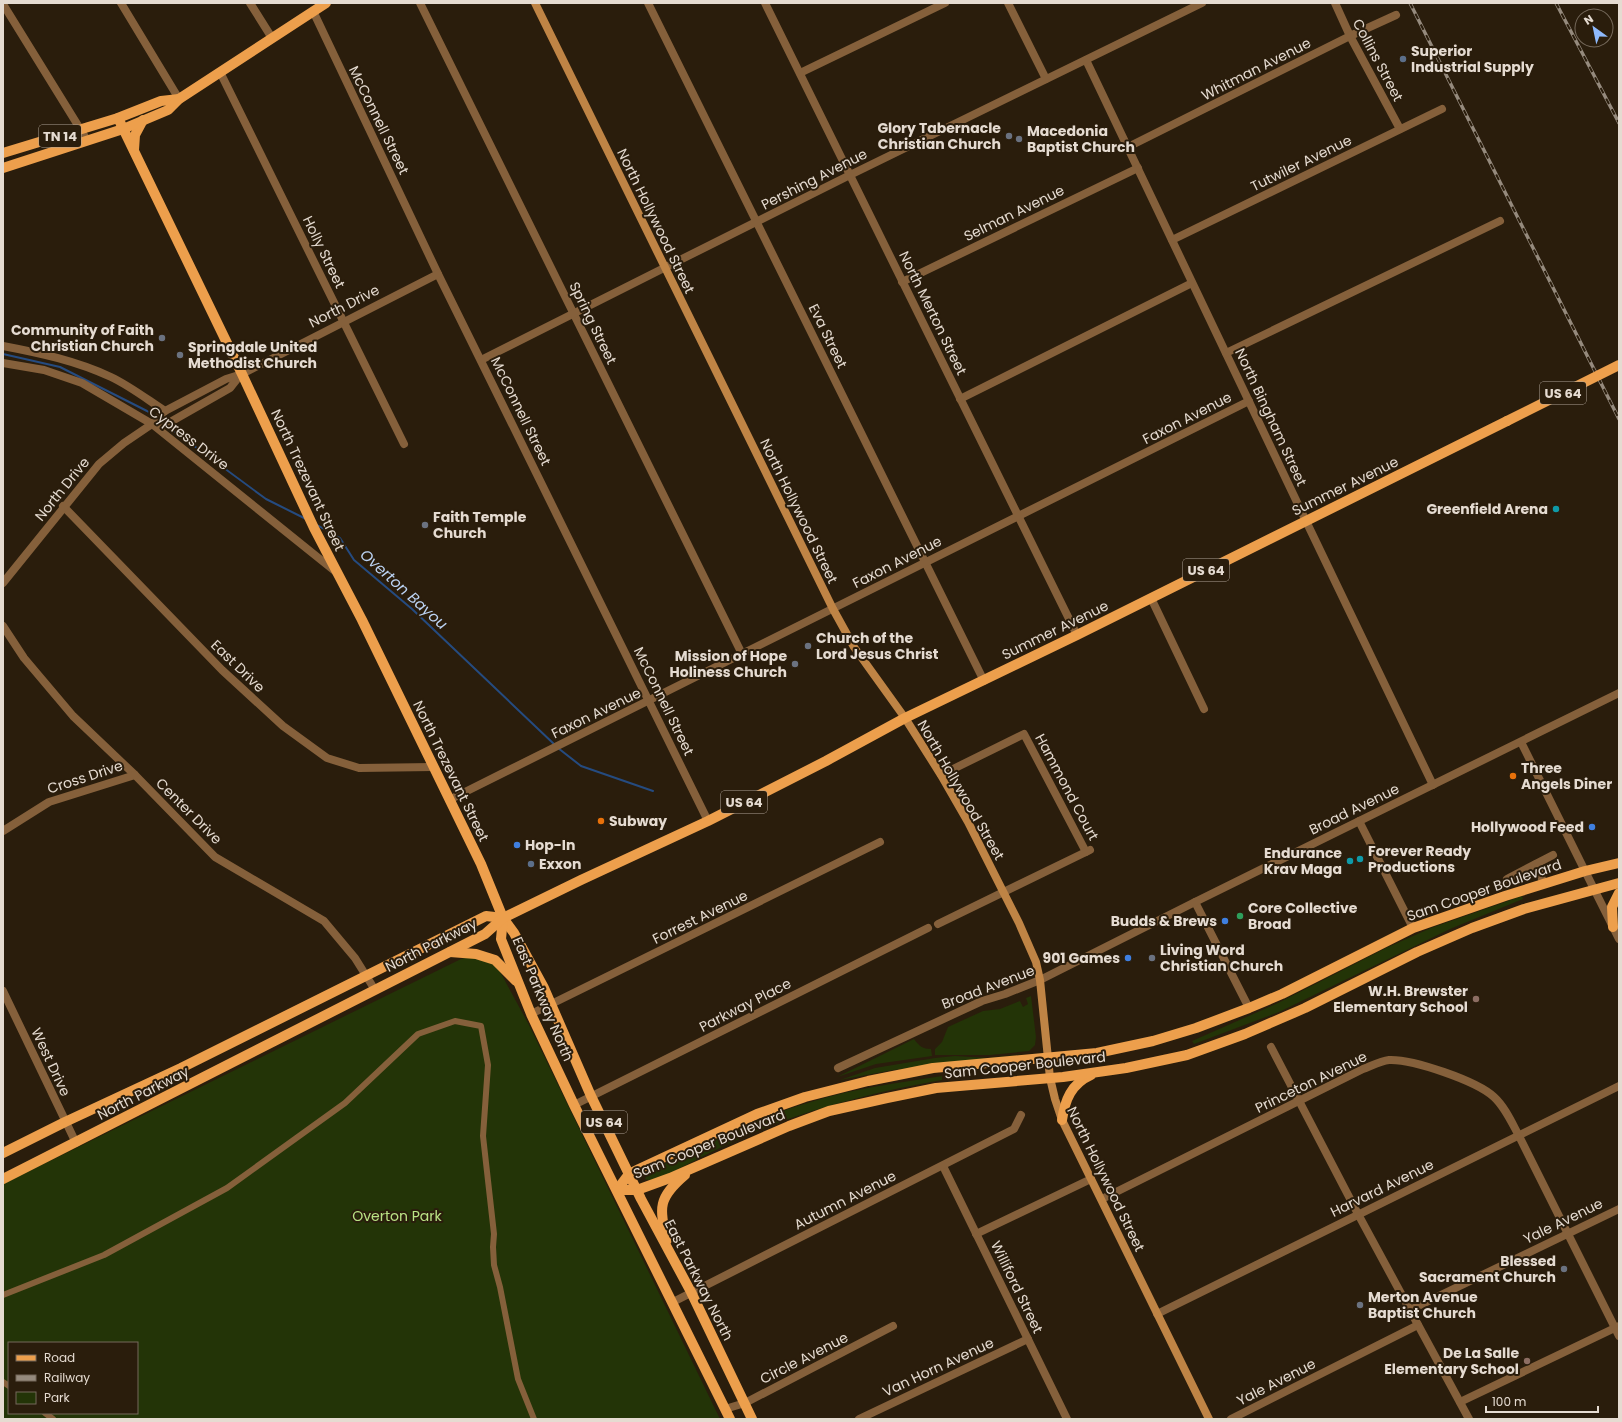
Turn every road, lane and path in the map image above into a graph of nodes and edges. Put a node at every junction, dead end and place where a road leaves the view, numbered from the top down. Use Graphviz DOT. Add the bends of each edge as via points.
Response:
graph roads {
  1 [pos="121,3"];
  2 [pos="250,3"];
  3 [pos="326,3"];
  4 [pos="420,3"];
  5 [pos="534,3"];
  6 [pos="648,3"];
  7 [pos="765,3"];
  8 [pos="945,3"];
  9 [pos="1008,3"];
  10 [pos="1202,3"];
  11 [pos="1335,3"];
  12 [pos="3,4"];
  13 [pos="313,11"];
  14 [pos="1396,15"];
  15 [pos="1350,36"];
  16 [pos="272,38"];
  17 [pos="1086,60"];
  18 [pos="220,72"];
  19 [pos="800,73"];
  20 [pos="1046,79"];
  21 [pos="178,99"];
  22 [pos="1442,109"];
  23 [pos="118,118"];
  24 [pos="143,120"];
  25 [pos="123,128"];
  26 [pos="80,129"];
  27 [pos="1400,129"];
  28 [pos="87,140"];
  29 [pos="1128,148"];
  30 [pos="134,152"];
  31 [pos="3,153"];
  32 [pos="3,168"];
  33 [pos="1138,168"];
  34 [pos="850,175"];
  35 [pos="1500,221"];
  36 [pos="757,222"];
  37 [pos="1172,240"];
  38 [pos="664,268"];
  39 [pos="438,274"];
  40 [pos="902,282"];
  41 [pos="1192,282"];
  42 [pos="574,314"];
  43 [pos="343,321"];
  44 [pos="3,346"];
  45 [pos="1226,353"];
  46 [pos="481,360"];
  47 [pos="3,363"];
  48 [pos="1619,365"];
  49 [pos="242,374"];
  50 [pos="960,399"];
  51 [pos="1249,401"];
  52 [pos="158,420"];
  53 [pos="404,444"];
  54 [pos="63,506"];
  55 [pos="1019,517"];
  56 [pos="1306,521"];
  57 [pos="925,562"];
  58 [pos="337,573"];
  59 [pos="3,583"];
  60 [pos="1151,598"];
  61 [pos="833,609"];
  62 [pos="3,626"];
  63 [pos="1077,635"];
  64 [pos="742,654"];
  65 [pos="984,681"];
  66 [pos="1619,693"];
  67 [pos="650,701"];
  68 [pos="1204,709"];
  69 [pos="905,718"];
  70 [pos="1521,742"];
  71 [pos="433,767"];
  72 [pos="134,775"];
  73 [pos="941,775"];
  74 [pos="1433,785"];
  75 [pos="449,800"];
  76 [pos="708,821"];
  77 [pos="1359,821"];
  78 [pos="3,831"];
  79 [pos="880,842"];
  80 [pos="1553,855"];
  81 [pos="1619,863"];
  82 [pos="1536,864"];
  83 [pos="1585,871"];
  84 [pos="1507,879"];
  85 [pos="1619,882"];
  86 [pos="1544,884"];
  87 [pos="1594,890"];
  88 [pos="1004,892"];
  89 [pos="1619,894"];
  90 [pos="1195,902"];
  91 [pos="503,918"];
  92 [pos="938,924"];
  93 [pos="1613,927"];
  94 [pos="928,928"];
  95 [pos="1413,928"];
  96 [pos="1619,939"];
  97 [pos="450,952"];
  98 [pos="367,975"];
  99 [pos="1040,980"];
  100 [pos="519,985"];
  101 [pos="375,990"];
  102 [pos="3,992"];
  103 [pos="551,1005"];
  104 [pos="1249,1008"];
  105 [pos="531,1014"];
  106 [pos="1271,1047"];
  107 [pos="1048,1058"];
  108 [pos="838,1068"];
  109 [pos="1098,1072"];
  110 [pos="1050,1078"];
  111 [pos="1619,1086"];
  112 [pos="592,1096"];
  113 [pos="1300,1101"];
  114 [pos="574,1104"];
  115 [pos="1021,1115"];
  116 [pos="1062,1120"];
  117 [pos="65,1122"];
  118 [pos="1519,1136"];
  119 [pos="76,1143"];
  120 [pos="3,1153"];
  121 [pos="697,1166"];
  122 [pos="943,1166"];
  123 [pos="629,1174"];
  124 [pos="3,1179"];
  125 [pos="1091,1179"];
  126 [pos="617,1190"];
  127 [pos="637,1190"];
  128 [pos="1102,1199"];
  129 [pos="1619,1208"];
  130 [pos="1358,1214"];
  131 [pos="976,1234"];
  132 [pos="1568,1234"];
  133 [pos="670,1253"];
  134 [pos="691,1292"];
  135 [pos="3,1295"];
  136 [pos="673,1302"];
  137 [pos="1410,1310"];
  138 [pos="1157,1314"];
  139 [pos="1418,1325"];
  140 [pos="893,1326"];
  141 [pos="1617,1327"];
  142 [pos="1619,1336"];
  143 [pos="1028,1339"];
  144 [pos="1460,1402"];
  145 [pos="745,1403"];
  146 [pos="725,1409"];
  147 [pos="534,1419"];
  148 [pos="730,1419"];
  149 [pos="752,1419"];
  150 [pos="859,1419"];
  151 [pos="1067,1419"];
  152 [pos="1209,1419"];
  153 [pos="1231,1419"];
  154 [pos="1468,1419"];
  1 -- 21 [label="street"];
  2 -- 16 [label="street"];
  3 -- 13 [label="main road, TN 14"];
  4 -- 42 [label="street, Spring Street"];
  5 -- 38 [label="main road, North Hollywood Street"];
  6 -- 36 [label="street, Eva Street"];
  7 -- 19 [label="street, North Merton Street"];
  8 -- 19 [label="street"];
  9 -- 20 [label="street"];
  10 -- 17 [label="street, Pershing Avenue"];
  11 -- 15 [label="street, Collins Street"];
  12 -- 26 [label="street"];
  13 -- 16 [label="main road, TN 14"];
  13 -- 39 [label="street, McConnell Street"];
  14 -- 15 [label="street, Whitman Avenue"];
  15 -- 27 [label="street, Collins Street"];
  15 -- 29 [label="street, Whitman Avenue"];
  16 -- 18 [label="main road, TN 14"];
  17 -- 20 [label="street, Pershing Avenue"];
  17 -- 29 [label="street, North Bingham Street"];
  18 -- 21 [label="main road, TN 14"];
  18 -- 43 [label="street, Holly Street"];
  19 -- 34 [label="street, North Merton Street"];
  20 -- 34 [label="street, Pershing Avenue"];
  21 -- 23 [label="main road, TN 14" via="161,101"];
  21 -- 24 [label="main road, TN 14" via="168,110"];
  22 -- 27 [label="street, Tutwiler Avenue"];
  23 -- 25 [label="main road, North Trezevant Street"];
  23 -- 26 [label="main road, TN 14"];
  24 -- 25 [label="main road, TN 14"];
  24 -- 30 [label="main road" via="135,135"];
  25 -- 28 [label="main road, TN 14"];
  25 -- 30 [label="main road, North Trezevant Street"];
  26 -- 28 [label="street"];
  26 -- 31 [label="main road, TN 14"];
  27 -- 37 [label="street, Tutwiler Avenue"];
  28 -- 32 [label="main road, TN 14"];
  29 -- 33 [label="street, North Bingham Street"];
  30 -- 49 [label="main road, North Trezevant Street"];
  33 -- 37 [label="street, North Bingham Street"];
  33 -- 40 [label="street, Selman Avenue"];
  34 -- 36 [label="street, Pershing Avenue"];
  34 -- 40 [label="street, North Merton Street"];
  35 -- 45 [label="street"];
  36 -- 38 [label="street, Pershing Avenue"];
  36 -- 57 [label="street, Eva Street"];
  37 -- 41 [label="street, North Bingham Street"];
  38 -- 42 [label="street, Pershing Avenue"];
  38 -- 61 [label="main road, North Hollywood Street"];
  39 -- 43 [label="street, North Drive"];
  39 -- 46 [label="street, McConnell Street"];
  40 -- 50 [label="street, North Merton Street"];
  41 -- 45 [label="street, North Bingham Street"];
  41 -- 50 [label="street"];
  42 -- 46 [label="street, Pershing Avenue"];
  42 -- 64 [label="street, Spring Street"];
  43 -- 49 [label="street, North Drive"];
  43 -- 53 [label="street, Holly Street"];
  44 -- 52 [label="street, Cypress Drive" via="75,363 112,377"];
  45 -- 51 [label="street, North Bingham Street"];
  46 -- 67 [label="street, McConnell Street"];
  47 -- 52 [label="street, Cypress Drive" via="44,370 82,383"];
  48 -- 56 [label="main road, Summer Avenue / US 64, bridge"];
  49 -- 52 [label="street, North Drive" via="226,379"];
  49 -- 52 [label="street, North Drive" via="230,388 169,423"];
  49 -- 58 [label="main road, North Trezevant Street"];
  50 -- 55 [label="street, North Merton Street"];
  51 -- 55 [label="street, Faxon Avenue"];
  51 -- 56 [label="street, North Bingham Street"];
  52 -- 54 [label="street, North Drive" via="99,464"];
  52 -- 58 [label="street, Cypress Drive"];
  54 -- 59 [label="street, North Drive"];
  54 -- 71 [label="street, East Drive" via="222,670 283,726 327,758 359,768"];
  55 -- 57 [label="street, Faxon Avenue"];
  55 -- 63 [label="street, North Merton Street"];
  56 -- 60 [label="main road, Summer Avenue / US 64"];
  56 -- 74 [label="street, North Bingham Street"];
  57 -- 61 [label="street, Faxon Avenue"];
  57 -- 65 [label="street, Eva Street"];
  58 -- 71 [label="main road, North Trezevant Street"];
  60 -- 63 [label="main road, Summer Avenue / US 64"];
  60 -- 68 [label="street"];
  61 -- 64 [label="street, Faxon Avenue"];
  61 -- 69 [label="main road, North Hollywood Street" via="858,652"];
  62 -- 72 [label="street, Center Drive" via="24,658 73,716"];
  63 -- 65 [label="main road, Summer Avenue / US 64"];
  64 -- 67 [label="street, Faxon Avenue"];
  65 -- 69 [label="main road, Summer Avenue / US 64"];
  66 -- 70 [label="street, Broad Avenue"];
  67 -- 75 [label="street, Faxon Avenue"];
  67 -- 76 [label="street, McConnell Street"];
  69 -- 73 [label="main road, North Hollywood Street"];
  69 -- 76 [label="main road, Summer Avenue / US 64"];
  70 -- 74 [label="street, Broad Avenue"];
  70 -- 83 [label="street"];
  71 -- 75 [label="main road, North Trezevant Street"];
  72 -- 78 [label="street, Cross Drive" via="49,802"];
  72 -- 98 [label="street, Center Drive" via="216,857 324,921"];
  73 -- 88 [label="main road, North Hollywood Street"];
  73 -- 88 [label="street, Hammond Court" via="1024,734 1088,851"];
  74 -- 77 [label="street, Broad Avenue"];
  75 -- 91 [label="main road, North Trezevant Street" via="481,864"];
  76 -- 91 [label="main road, Summer Avenue / US 64"];
  77 -- 90 [label="street, Broad Avenue"];
  77 -- 95 [label="street"];
  79 -- 103 [label="street, Forrest Avenue"];
  80 -- 82 [label="street"];
  81 -- 83 [label="main road, Sam Cooper Boulevard"];
  82 -- 84 [label="street"];
  82 -- 86 [label="street"];
  83 -- 86 [label="main road, Sam Cooper Boulevard"];
  83 -- 87 [label="street"];
  85 -- 87 [label="main road, Sam Cooper Boulevard"];
  86 -- 95 [label="main road, Sam Cooper Boulevard"];
  87 -- 93 [label="street"];
  87 -- 109 [label="main road, Sam Cooper Boulevard" via="1524,909 1472,928 1245,1034 1187,1054"];
  88 -- 92 [label="street"];
  88 -- 99 [label="main road, North Hollywood Street" via="1036,962"];
  89 -- 93 [label="main road" via="1612,907"];
  90 -- 99 [label="street, Broad Avenue"];
  90 -- 104 [label="street"];
  91 -- 97 [label="main road, North Parkway" via="485,934"];
  91 -- 98 [label="main road, North Parkway" via="486,916"];
  91 -- 100 [label="main road, East Parkway North / US 64" via="501,939"];
  91 -- 103 [label="main road, East Parkway North / US 64" via="514,933"];
  93 -- 96 [label="street"];
  94 -- 112 [label="street, Parkway Place"];
  95 -- 104 [label="main road, Sam Cooper Boulevard"];
  97 -- 100 [label="main road" via="476,954 495,960"];
  97 -- 101 [label="main road, North Parkway"];
  98 -- 101 [label="street, Center Drive"];
  98 -- 117 [label="main road, North Parkway" via="175,1071"];
  99 -- 107 [label="main road, North Hollywood Street"];
  99 -- 108 [label="street, Broad Avenue" via="982,1001"];
  100 -- 105 [label="main road, East Parkway North / US 64"];
  101 -- 119 [label="main road, North Parkway"];
  102 -- 117 [label="street, West Drive"];
  103 -- 105 [label="street, Forrest Avenue"];
  103 -- 112 [label="main road, East Parkway North / US 64"];
  104 -- 107 [label="main road, Sam Cooper Boulevard" via="1153,1041 1097,1053"];
  105 -- 114 [label="main road, East Parkway North / US 64"];
  106 -- 113 [label="street"];
  107 -- 110 [label="main road, North Hollywood Street"];
  107 -- 123 [label="main road, Sam Cooper Boulevard" via="933,1068 805,1097 757,1114"];
  109 -- 110 [label="main road, Sam Cooper Boulevard"];
  109 -- 116 [label="main road" via="1080,1081 1072,1089 1064,1107"];
  110 -- 116 [label="main road, North Hollywood Street"];
  110 -- 121 [label="main road, Sam Cooper Boulevard" via="936,1088 834,1110 789,1126"];
  111 -- 118 [label="street, Harvard Avenue"];
  112 -- 114 [label="street, Parkway Place"];
  112 -- 123 [label="main road, East Parkway North / US 64"];
  113 -- 118 [label="street, Princeton Avenue" via="1388,1060 1412,1062 1479,1086 1495,1098"];
  113 -- 128 [label="street, Princeton Avenue"];
  113 -- 130 [label="street"];
  114 -- 126 [label="main road, East Parkway North / US 64"];
  115 -- 122 [label="street, Autumn Avenue" via="1014,1129"];
  116 -- 125 [label="main road, North Hollywood Street"];
  117 -- 119 [label="street, West Drive"];
  117 -- 120 [label="main road, North Parkway"];
  118 -- 130 [label="street, Harvard Avenue"];
  118 -- 132 [label="street"];
  119 -- 124 [label="main road, North Parkway"];
  121 -- 127 [label="main road, Sam Cooper Boulevard"];
  121 -- 133 [label="main road" via="664,1197 663,1222"];
  122 -- 131 [label="street, Williford Street"];
  122 -- 134 [label="street, Autumn Avenue"];
  123 -- 126 [label="main road, Sam Cooper Boulevard"];
  123 -- 127 [label="main road, East Parkway North / US 64"];
  125 -- 128 [label="main road, North Hollywood Street"];
  125 -- 131 [label="street"];
  126 -- 127 [label="main road, Sam Cooper Boulevard"];
  126 -- 136 [label="main road, East Parkway North / US 64"];
  127 -- 133 [label="main road, East Parkway North / US 64"];
  128 -- 138 [label="main road, North Hollywood Street"];
  129 -- 132 [label="street, Yale Avenue"];
  130 -- 137 [label="street"];
  130 -- 138 [label="street, Harvard Avenue"];
  131 -- 143 [label="street, Williford Street"];
  132 -- 137 [label="street, Yale Avenue"];
  132 -- 141 [label="street"];
  133 -- 134 [label="main road, East Parkway North / US 64"];
  134 -- 136 [label="street, Autumn Avenue"];
  134 -- 145 [label="main road, East Parkway North / US 64"];
  135 -- 147 [label="street" via="104,1255 228,1188 345,1103 418,1034 455,1021 481,1026 488,1065 483,1136 494,1234 494,1265 518,1379"];
  136 -- 146 [label="main road, East Parkway North / US 64"];
  137 -- 139 [label="street"];
  138 -- 152 [label="main road, North Hollywood Street"];
  139 -- 144 [label="street"];
  139 -- 153 [label="street, Yale Avenue"];
  140 -- 145 [label="street, Circle Avenue"];
  141 -- 142 [label="street"];
  141 -- 144 [label="street"];
  143 -- 150 [label="street, Van Horn Avenue"];
  143 -- 151 [label="street, Williford Street"];
  144 -- 154 [label="street"];
  145 -- 146 [label="street, Circle Avenue"];
  145 -- 149 [label="main road, East Parkway North / US 64"];
  146 -- 148 [label="main road, East Parkway North / US 64"];
}
